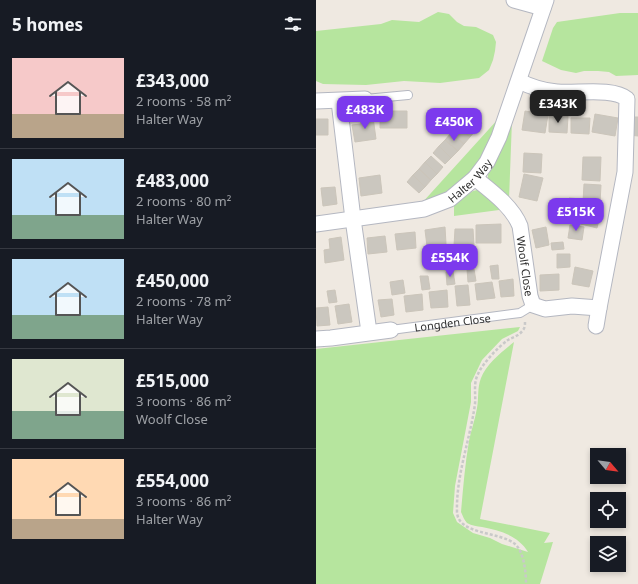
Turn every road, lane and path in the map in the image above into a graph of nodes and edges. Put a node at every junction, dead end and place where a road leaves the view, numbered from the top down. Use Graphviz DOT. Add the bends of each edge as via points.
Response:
graph roads {
  1 [pos="514,0"];
  2 [pos="544,4"];
  3 [pos="519,82"];
  4 [pos="408,96"];
  5 [pos="365,99"];
  6 [pos="317,101"];
  7 [pos="339,101"];
  8 [pos="475,178"];
  9 [pos="353,219"];
  10 [pos="316,224"];
  11 [pos="529,308"];
  12 [pos="599,308"];
  13 [pos="596,326"];
  14 [pos="391,330"];
  15 [pos="369,332"];
  16 [pos="316,339"];
  17 [pos="526,584"];
  1 -- 2 [label="street"];
  2 -- 3 [label="street, Halter Way"];
  3 -- 8 [label="street, Halter Way" via="494,150"];
  3 -- 12 [label="street" via="545,91 617,94 626,99 625,172"];
  4 -- 5 [label="lane"];
  5 -- 7 [label="street"];
  6 -- 7 [label="street"];
  7 -- 9 [label="street"];
  8 -- 9 [label="street, Halter Way" via="450,199 435,206"];
  8 -- 11 [label="street, Woolf Close" via="518,220 530,296"];
  9 -- 10 [label="street, Halter Way"];
  9 -- 15 [label="street"];
  11 -- 12 [label="street, Woolf Close"];
  11 -- 14 [label="lane, Longden Close" via="520,313"];
  11 -- 17 [label="path" via="524,329 499,349 477,376 457,513 459,520 471,529 497,535 515,544 522,558"];
  12 -- 13 [label="street"];
  14 -- 15 [label="street, Longden Close"];
  15 -- 16 [label="street, Longden Close"];
}
